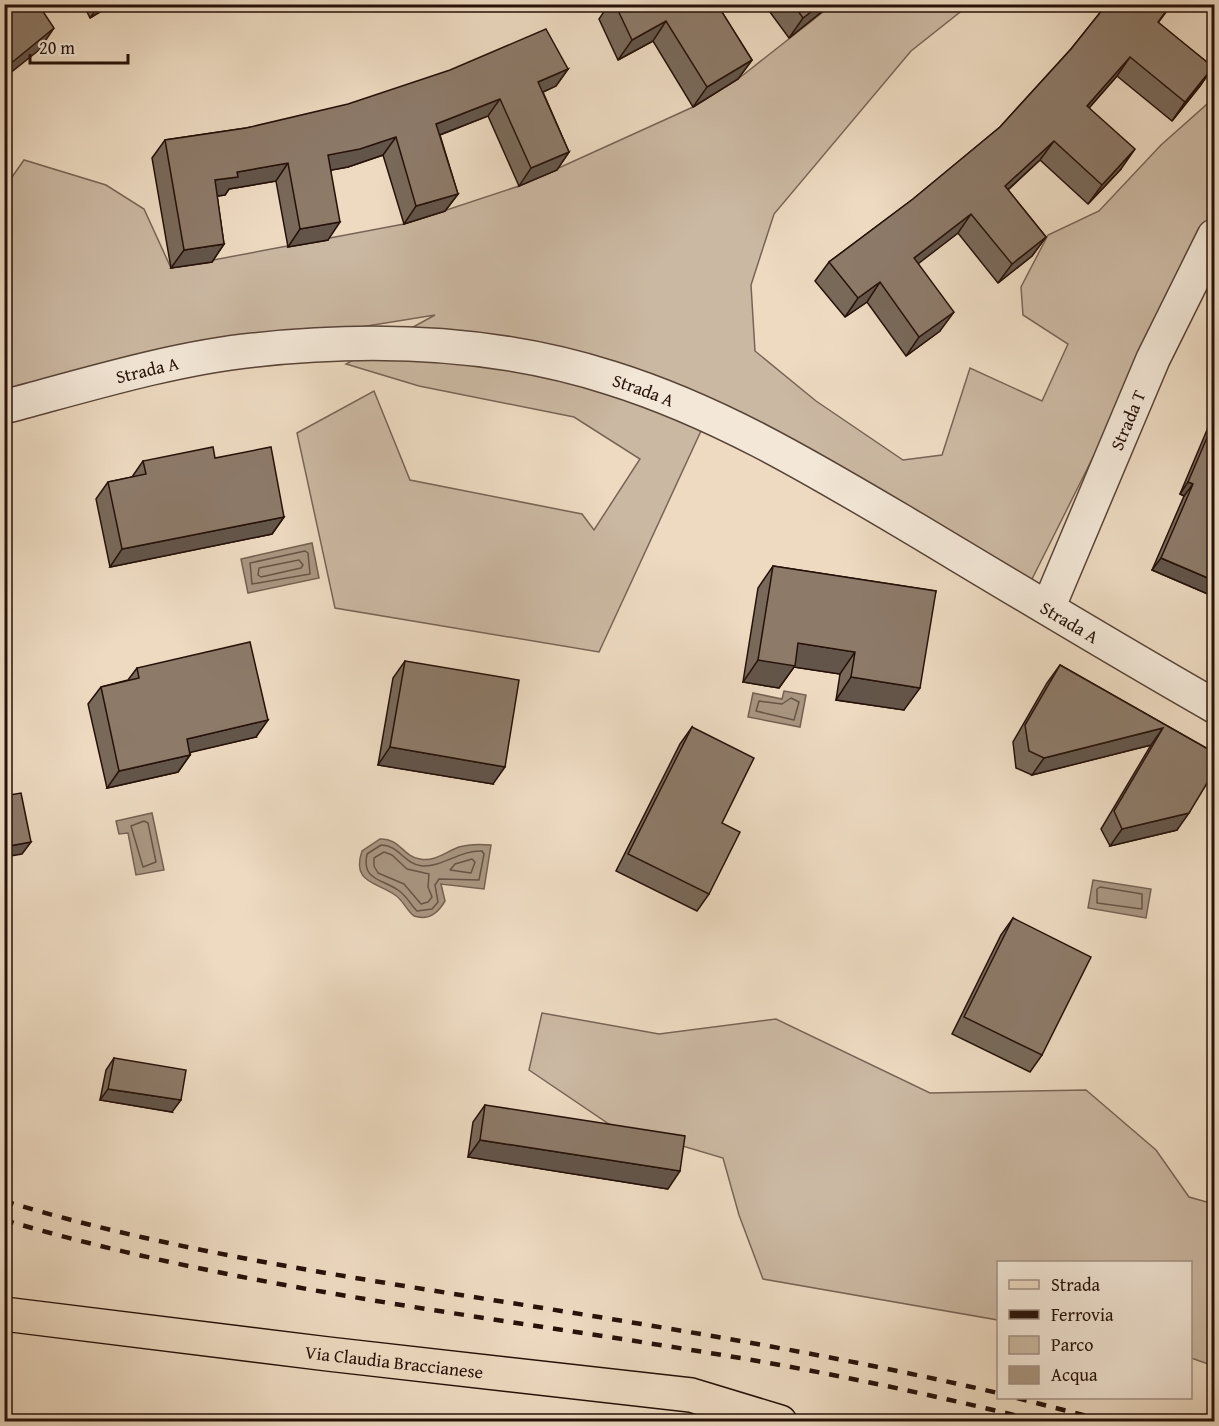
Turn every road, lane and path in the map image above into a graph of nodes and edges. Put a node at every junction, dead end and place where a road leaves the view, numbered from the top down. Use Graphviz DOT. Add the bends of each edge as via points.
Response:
graph roads {
  1 [pos="1215,236"];
  2 [pos="4,407"];
  3 [pos="1048,608"];
  4 [pos="1215,706"];
  5 [pos="4,1314"];
  6 [pos="780,1422"];
  1 -- 3 [label="street, Strada T" via="1153,359"];
  2 -- 3 [label="street, Strada A" via="197,359 256,349 396,344 467,348 532,358 609,377 699,411 810,467"];
  3 -- 4 [label="street, Strada A"];
  5 -- 6 [label="main road, Via Claudia Braccianese" via="691,1395"];
}
